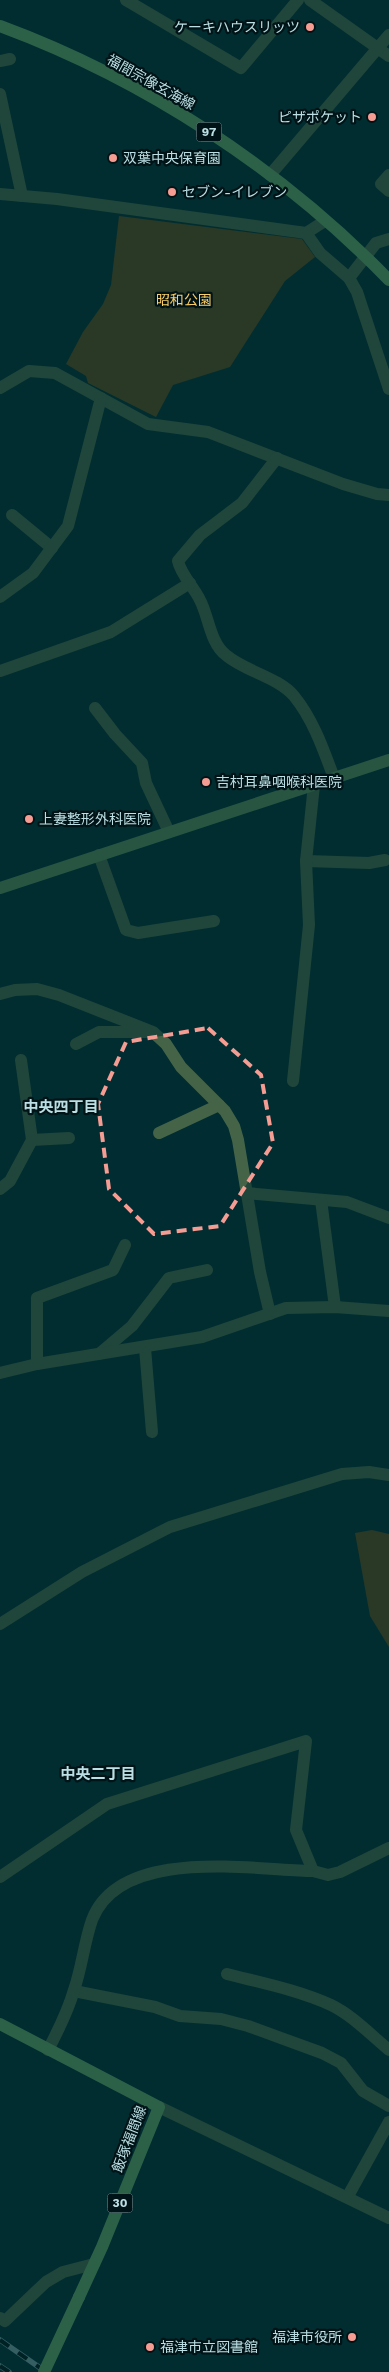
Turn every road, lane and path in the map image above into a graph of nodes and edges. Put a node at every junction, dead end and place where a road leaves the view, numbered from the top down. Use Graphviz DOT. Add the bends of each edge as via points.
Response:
graph roads {
  1 [pos="126,0"];
  2 [pos="298,0"];
  3 [pos="310,0"];
  4 [pos="0,26"];
  5 [pos="389,35"];
  6 [pos="378,47"];
  7 [pos="389,56"];
  8 [pos="0,94"];
  9 [pos="270,175"];
  10 [pos="389,175"];
  11 [pos="389,191"];
  12 [pos="0,194"];
  13 [pos="22,196"];
  14 [pos="325,221"];
  15 [pos="306,233"];
  16 [pos="389,239"];
  17 [pos="366,257"];
  18 [pos="349,278"];
  19 [pos="389,280"];
  20 [pos="0,388"];
  21 [pos="389,389"];
  22 [pos="101,398"];
  23 [pos="277,458"];
  24 [pos="389,495"];
  25 [pos="12,515"];
  26 [pos="52,548"];
  27 [pos="190,583"];
  28 [pos="0,597"];
  29 [pos="0,671"];
  30 [pos="95,708"];
  31 [pos="389,760"];
  32 [pos="334,778"];
  33 [pos="314,785"];
  34 [pos="170,832"];
  35 [pos="99,856"];
  36 [pos="385,860"];
  37 [pos="306,861"];
  38 [pos="0,888"];
  39 [pos="214,920"];
  40 [pos="0,994"];
  41 [pos="153,1032"];
  42 [pos="76,1044"];
  43 [pos="21,1060"];
  44 [pos="293,1081"];
  45 [pos="219,1105"];
  46 [pos="159,1133"];
  47 [pos="69,1138"];
  48 [pos="32,1140"];
  49 [pos="0,1189"];
  50 [pos="246,1193"];
  51 [pos="320,1200"];
  52 [pos="389,1218"];
  53 [pos="125,1245"];
  54 [pos="207,1270"];
  55 [pos="335,1307"];
  56 [pos="389,1311"];
  57 [pos="270,1314"];
  58 [pos="146,1348"];
  59 [pos="99,1354"];
  60 [pos="37,1364"];
  61 [pos="0,1373"];
  62 [pos="152,1432"];
  63 [pos="389,1475"];
  64 [pos="0,1624"];
  65 [pos="389,1848"];
  66 [pos="313,1871"];
  67 [pos="0,1877"];
  68 [pos="227,1974"];
  69 [pos="74,1990"];
  70 [pos="0,2024"];
  71 [pos="48,2050"];
  72 [pos="389,2050"];
  73 [pos="389,2106"];
  74 [pos="159,2107"];
  75 [pos="389,2122"];
  76 [pos="348,2196"];
  77 [pos="389,2218"];
  78 [pos="94,2264"];
  79 [pos="0,2318"];
  80 [pos="44,2372"];
  1 -- 2 [label="street" via="241,68"];
  3 -- 6 [label="street"];
  4 -- 9 [label="main road, 福間宗像玄海線 / 97" via="132,87 204,128"];
  5 -- 6 [label="street"];
  6 -- 7 [label="street"];
  6 -- 9 [label="street"];
  8 -- 13 [label="street"];
  9 -- 14 [label="main road, 福間宗像玄海線 / 97"];
  10 -- 11 [label="street" via="381,184"];
  12 -- 13 [label="street"];
  13 -- 15 [label="street"];
  14 -- 15 [label="street"];
  14 -- 17 [label="main road, 福間宗像玄海線 / 97"];
  15 -- 18 [label="street" via="320,252"];
  16 -- 17 [label="street" via="376,243"];
  17 -- 18 [label="street"];
  17 -- 19 [label="main road, 福間宗像玄海線 / 97"];
  18 -- 21 [label="street" via="357,292"];
  20 -- 22 [label="street" via="29,371 55,373"];
  22 -- 23 [label="street" via="148,424 208,432"];
  22 -- 26 [label="street" via="73,511 68,526"];
  23 -- 24 [label="street" via="343,484"];
  23 -- 27 [label="street" via="242,503 200,535 178,561"];
  25 -- 26 [label="street"];
  26 -- 28 [label="street" via="33,573"];
  27 -- 29 [label="street" via="111,632"];
  27 -- 32 [label="street" via="220,650 293,694 306,712"];
  30 -- 34 [label="street" via="142,763 146,783"];
  31 -- 32 [label="main road"];
  32 -- 33 [label="main road"];
  33 -- 34 [label="main road"];
  33 -- 37 [label="street"];
  34 -- 35 [label="main road"];
  35 -- 38 [label="main road"];
  35 -- 39 [label="street" via="126,930 138,932"];
  36 -- 37 [label="street" via="370,863"];
  37 -- 44 [label="street" via="309,925"];
  40 -- 41 [label="street" via="37,989"];
  41 -- 42 [label="street" via="99,1032"];
  41 -- 45 [label="street" via="166,1044 181,1067"];
  43 -- 48 [label="street"];
  45 -- 46 [label="street"];
  45 -- 50 [label="street" via="234,1126"];
  47 -- 48 [label="street"];
  48 -- 49 [label="street" via="10,1181"];
  50 -- 51 [label="street"];
  50 -- 57 [label="street"];
  51 -- 52 [label="street" via="347,1202"];
  51 -- 55 [label="street"];
  53 -- 60 [label="street" via="113,1270 38,1298"];
  54 -- 59 [label="street" via="169,1278 132,1326"];
  55 -- 56 [label="street"];
  55 -- 57 [label="street" via="286,1308"];
  57 -- 58 [label="street" via="202,1337"];
  58 -- 59 [label="street"];
  58 -- 62 [label="street"];
  59 -- 60 [label="street"];
  60 -- 61 [label="street"];
  63 -- 64 [label="street" via="369,1472 342,1474 170,1526 82,1572"];
  65 -- 66 [label="street" via="340,1872 328,1875"];
  66 -- 67 [label="street" via="296,1830 306,1741 107,1804"];
  66 -- 69 [label="street" via="184,1866 135,1879 116,1889 93,1917"];
  68 -- 72 [label="street" via="332,2006"];
  69 -- 71 [label="street"];
  69 -- 73 [label="street" via="155,2007 180,2016 221,2019 322,2053 341,2063 363,2091"];
  70 -- 71 [label="main road, 飯塚福間線"];
  71 -- 74 [label="main road, 飯塚福間線"];
  74 -- 76 [label="street"];
  74 -- 78 [label="main road, 飯塚福間線 / 30"];
  75 -- 76 [label="street"];
  76 -- 77 [label="street"];
  78 -- 79 [label="street" via="63,2272 46,2282 5,2321"];
  78 -- 80 [label="main road, 飯塚福間線 / 30, bridge"];
}
